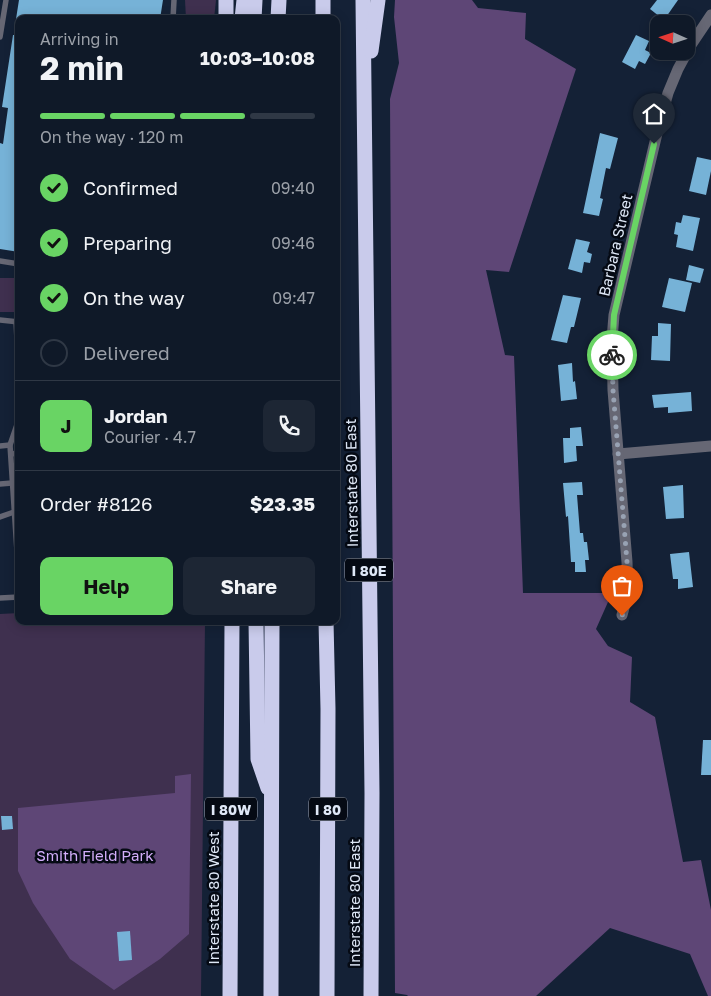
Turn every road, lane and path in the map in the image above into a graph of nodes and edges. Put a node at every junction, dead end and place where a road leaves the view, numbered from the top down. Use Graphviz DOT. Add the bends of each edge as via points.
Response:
graph roads {
  1 [pos="6,0"];
  2 [pos="174,0"];
  3 [pos="226,0"];
  4 [pos="244,0"];
  5 [pos="255,0"];
  6 [pos="279,0"];
  7 [pos="323,0"];
  8 [pos="363,0"];
  9 [pos="378,0"];
  10 [pos="173,15"];
  11 [pos="226,15"];
  12 [pos="242,15"];
  13 [pos="254,15"];
  14 [pos="278,15"];
  15 [pos="323,15"];
  16 [pos="711,15"];
  17 [pos="1,30"];
  18 [pos="0,37"];
  19 [pos="365,92"];
  20 [pos="0,261"];
  21 [pos="15,263"];
  22 [pos="0,320"];
  23 [pos="15,321"];
  24 [pos="15,431"];
  25 [pos="10,445"];
  26 [pos="0,446"];
  27 [pos="711,446"];
  28 [pos="11,454"];
  29 [pos="15,454"];
  30 [pos="618,454"];
  31 [pos="14,480"];
  32 [pos="0,484"];
  33 [pos="15,496"];
  34 [pos="15,512"];
  35 [pos="0,516"];
  36 [pos="15,596"];
  37 [pos="0,598"];
  38 [pos="622,616"];
  39 [pos="232,625"];
  40 [pos="256,625"];
  41 [pos="272,625"];
  42 [pos="326,625"];
  43 [pos="272,800"];
  44 [pos="230,996"];
  45 [pos="271,996"];
  46 [pos="328,996"];
  47 [pos="372,996"];
  1 -- 17 [label="lane"];
  2 -- 10 [label="lane"];
  3 -- 11 [label="highway"];
  4 -- 12 [label="highway"];
  5 -- 13 [label="highway"];
  6 -- 14 [label="highway"];
  7 -- 15 [label="highway"];
  8 -- 19 [label="highway, Interstate 80 East / I 80E"];
  9 -- 19 [label="highway"];
  16 -- 30 [label="street, Barbara Street" via="691,45 668,93 614,315 612,368"];
  17 -- 18 [label="lane"];
  19 -- 47 [label="highway, Interstate 80 East / I 80E"];
  20 -- 21 [label="lane"];
  22 -- 23 [label="lane"];
  24 -- 25 [label="lane"];
  25 -- 26 [label="lane"];
  25 -- 28 [label="lane"];
  27 -- 30 [label="street"];
  28 -- 29 [label="lane"];
  28 -- 31 [label="lane"];
  30 -- 38 [label="street, Barbara Street" via="628,593"];
  31 -- 32 [label="lane"];
  31 -- 33 [label="lane"];
  34 -- 35 [label="lane"];
  36 -- 37 [label="lane"];
  39 -- 44 [label="highway, Interstate 80 West / I 80W"];
  40 -- 43 [label="highway" via="258,759"];
  41 -- 43 [label="highway"];
  42 -- 46 [label="highway, I 80"];
  43 -- 45 [label="highway"];
}
